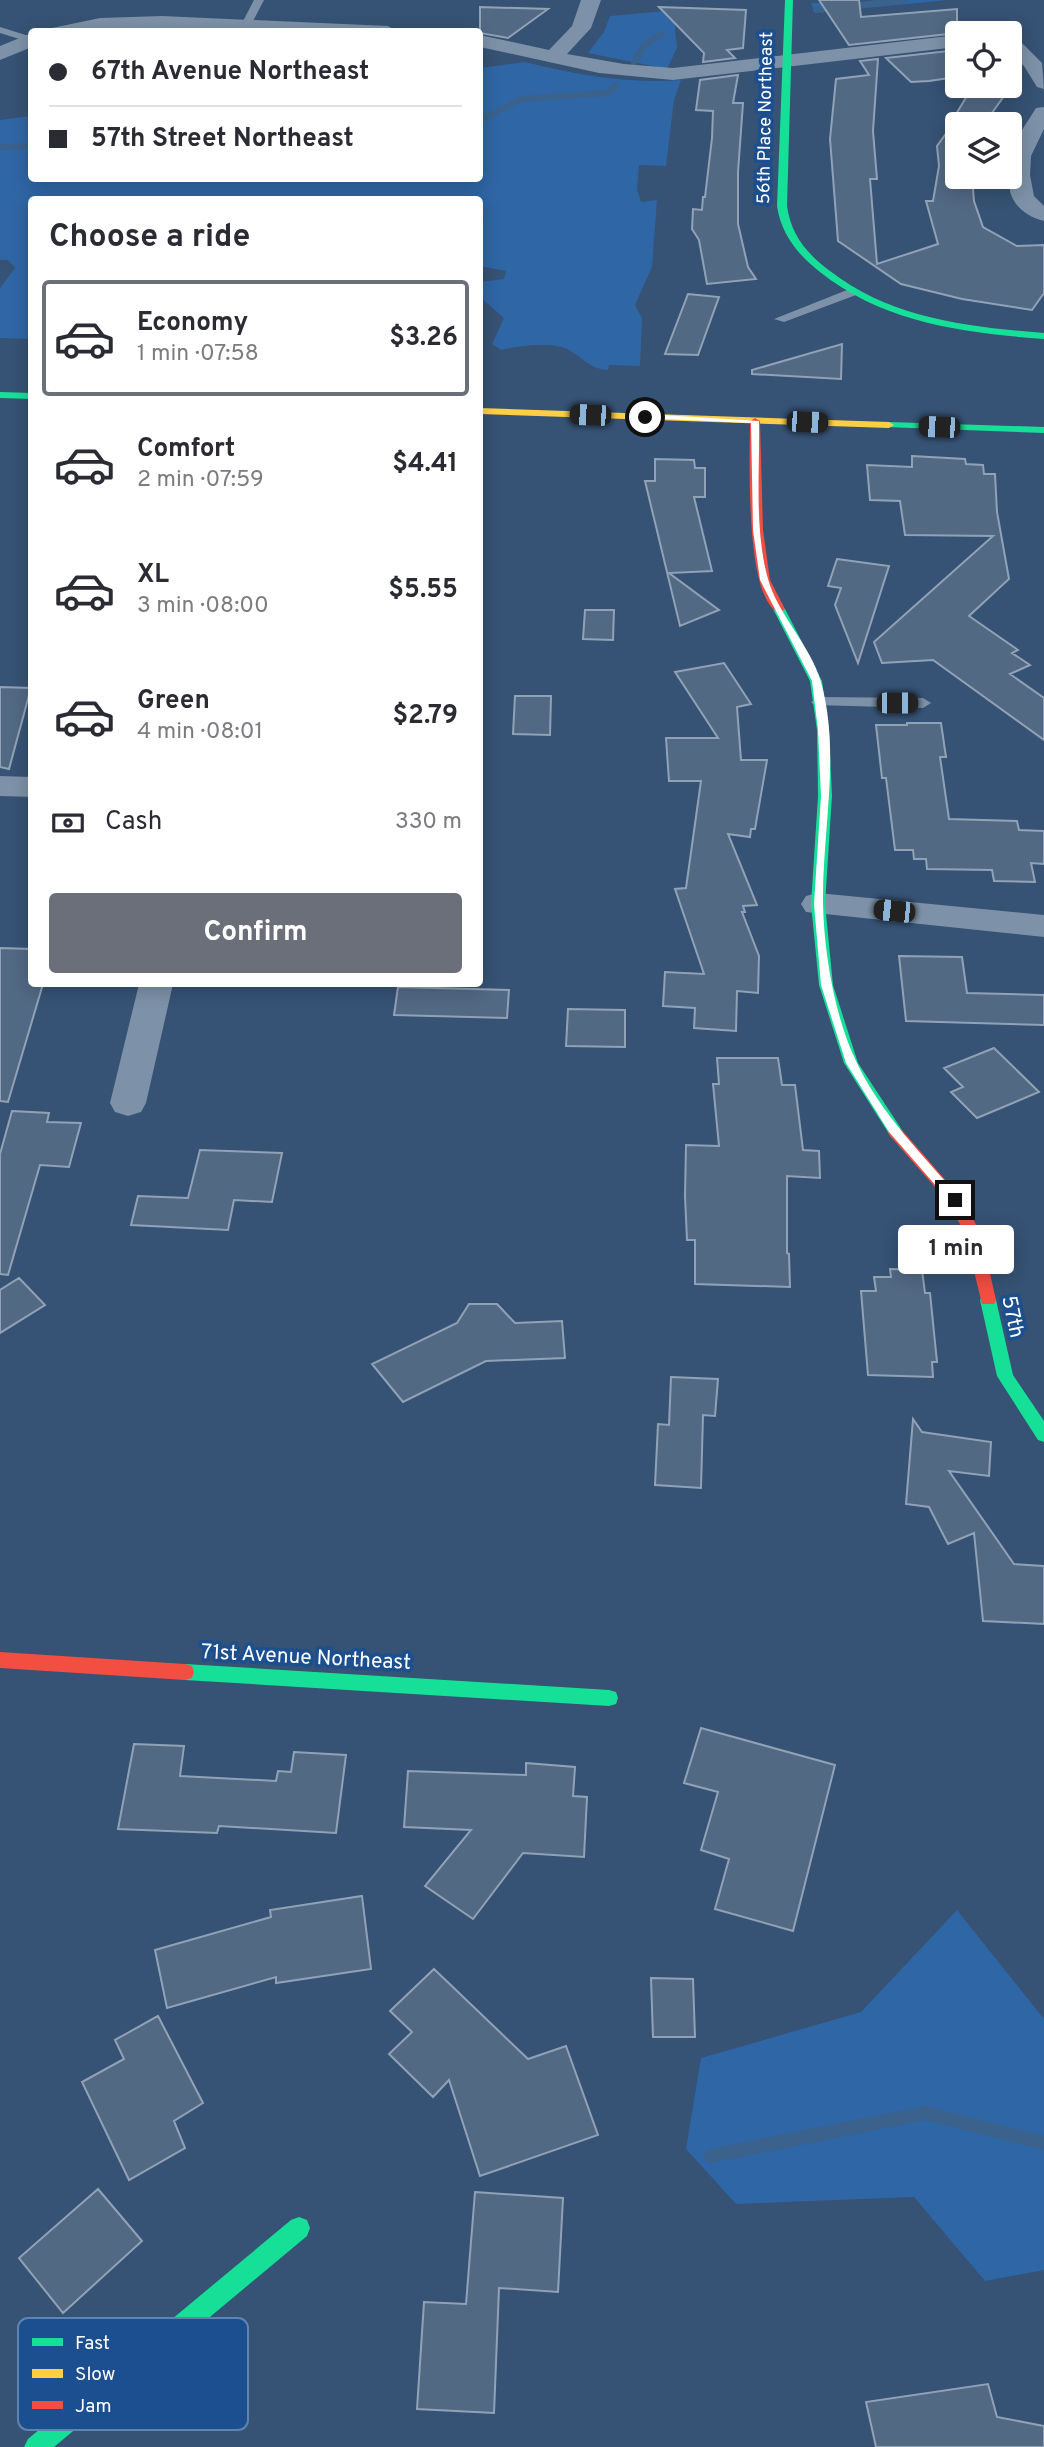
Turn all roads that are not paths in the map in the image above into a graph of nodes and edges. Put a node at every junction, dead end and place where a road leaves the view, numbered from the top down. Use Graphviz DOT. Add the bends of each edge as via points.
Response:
graph roads {
  1 [pos="87,0"];
  2 [pos="259,0"];
  3 [pos="591,0"];
  4 [pos="789,0"];
  5 [pos="100,24"];
  6 [pos="246,25"];
  7 [pos="80,28"];
  8 [pos="307,28"];
  9 [pos="0,30"];
  10 [pos="1032,32"];
  11 [pos="1022,33"];
  12 [pos="28,39"];
  13 [pos="28,41"];
  14 [pos="483,42"];
  15 [pos="945,42"];
  16 [pos="1022,53"];
  17 [pos="0,54"];
  18 [pos="553,57"];
  19 [pos="785,59"];
  20 [pos="1044,82"];
  21 [pos="1044,113"];
  22 [pos="1044,214"];
  23 [pos="852,292"];
  24 [pos="780,319"];
  25 [pos="1044,336"];
  26 [pos="0,395"];
  27 [pos="28,396"];
  28 [pos="483,411"];
  29 [pos="755,421"];
  30 [pos="1044,430"];
  31 [pos="819,702"];
  32 [pos="923,703"];
  33 [pos="0,786"];
  34 [pos="28,787"];
  35 [pos="818,904"];
  36 [pos="1044,926"];
  37 [pos="155,987"];
  38 [pos="128,1102"];
  39 [pos="1044,1435"];
  40 [pos="0,1660"];
  41 [pos="609,1698"];
  42 [pos="299,2228"];
  43 [pos="191,2318"];
  44 [pos="56,2430"];
  45 [pos="36,2447"];
  1 -- 5 [label="street"];
  2 -- 6 [label="lane"];
  3 -- 18 [label="street" via="581,28"];
  4 -- 19 [label="street, 56th Place Northeast"];
  5 -- 6 [label="street"];
  5 -- 7 [label="street"];
  6 -- 8 [label="street"];
  9 -- 12 [label="lane"];
  10 -- 11 [label="street"];
  13 -- 17 [label="street"];
  14 -- 18 [label="street"];
  15 -- 19 [label="street"];
  16 -- 20 [label="street"];
  18 -- 19 [label="street" via="651,74"];
  19 -- 23 [label="street, 56th Place Northeast" via="784,220 796,244 819,270"];
  21 -- 22 [label="street" via="1018,161 1024,200"];
  23 -- 24 [label="lane"];
  23 -- 25 [label="street, 56th Place Northeast" via="936,322"];
  26 -- 27 [label="street"];
  28 -- 29 [label="street"];
  29 -- 30 [label="street"];
  29 -- 31 [label="street, 57th" via="757,530 764,580 816,681"];
  31 -- 32 [label="lane"];
  31 -- 35 [label="street, 57th" via="825,796"];
  33 -- 34 [label="street"];
  35 -- 36 [label="street"];
  35 -- 39 [label="street, 57th" via="826,985 851,1063 893,1129 955,1200 977,1247 1005,1376"];
  37 -- 38 [label="street"];
  40 -- 41 [label="street, 71st Avenue Northeast"];
  42 -- 43 [label="street"];
  44 -- 45 [label="street"];
}
